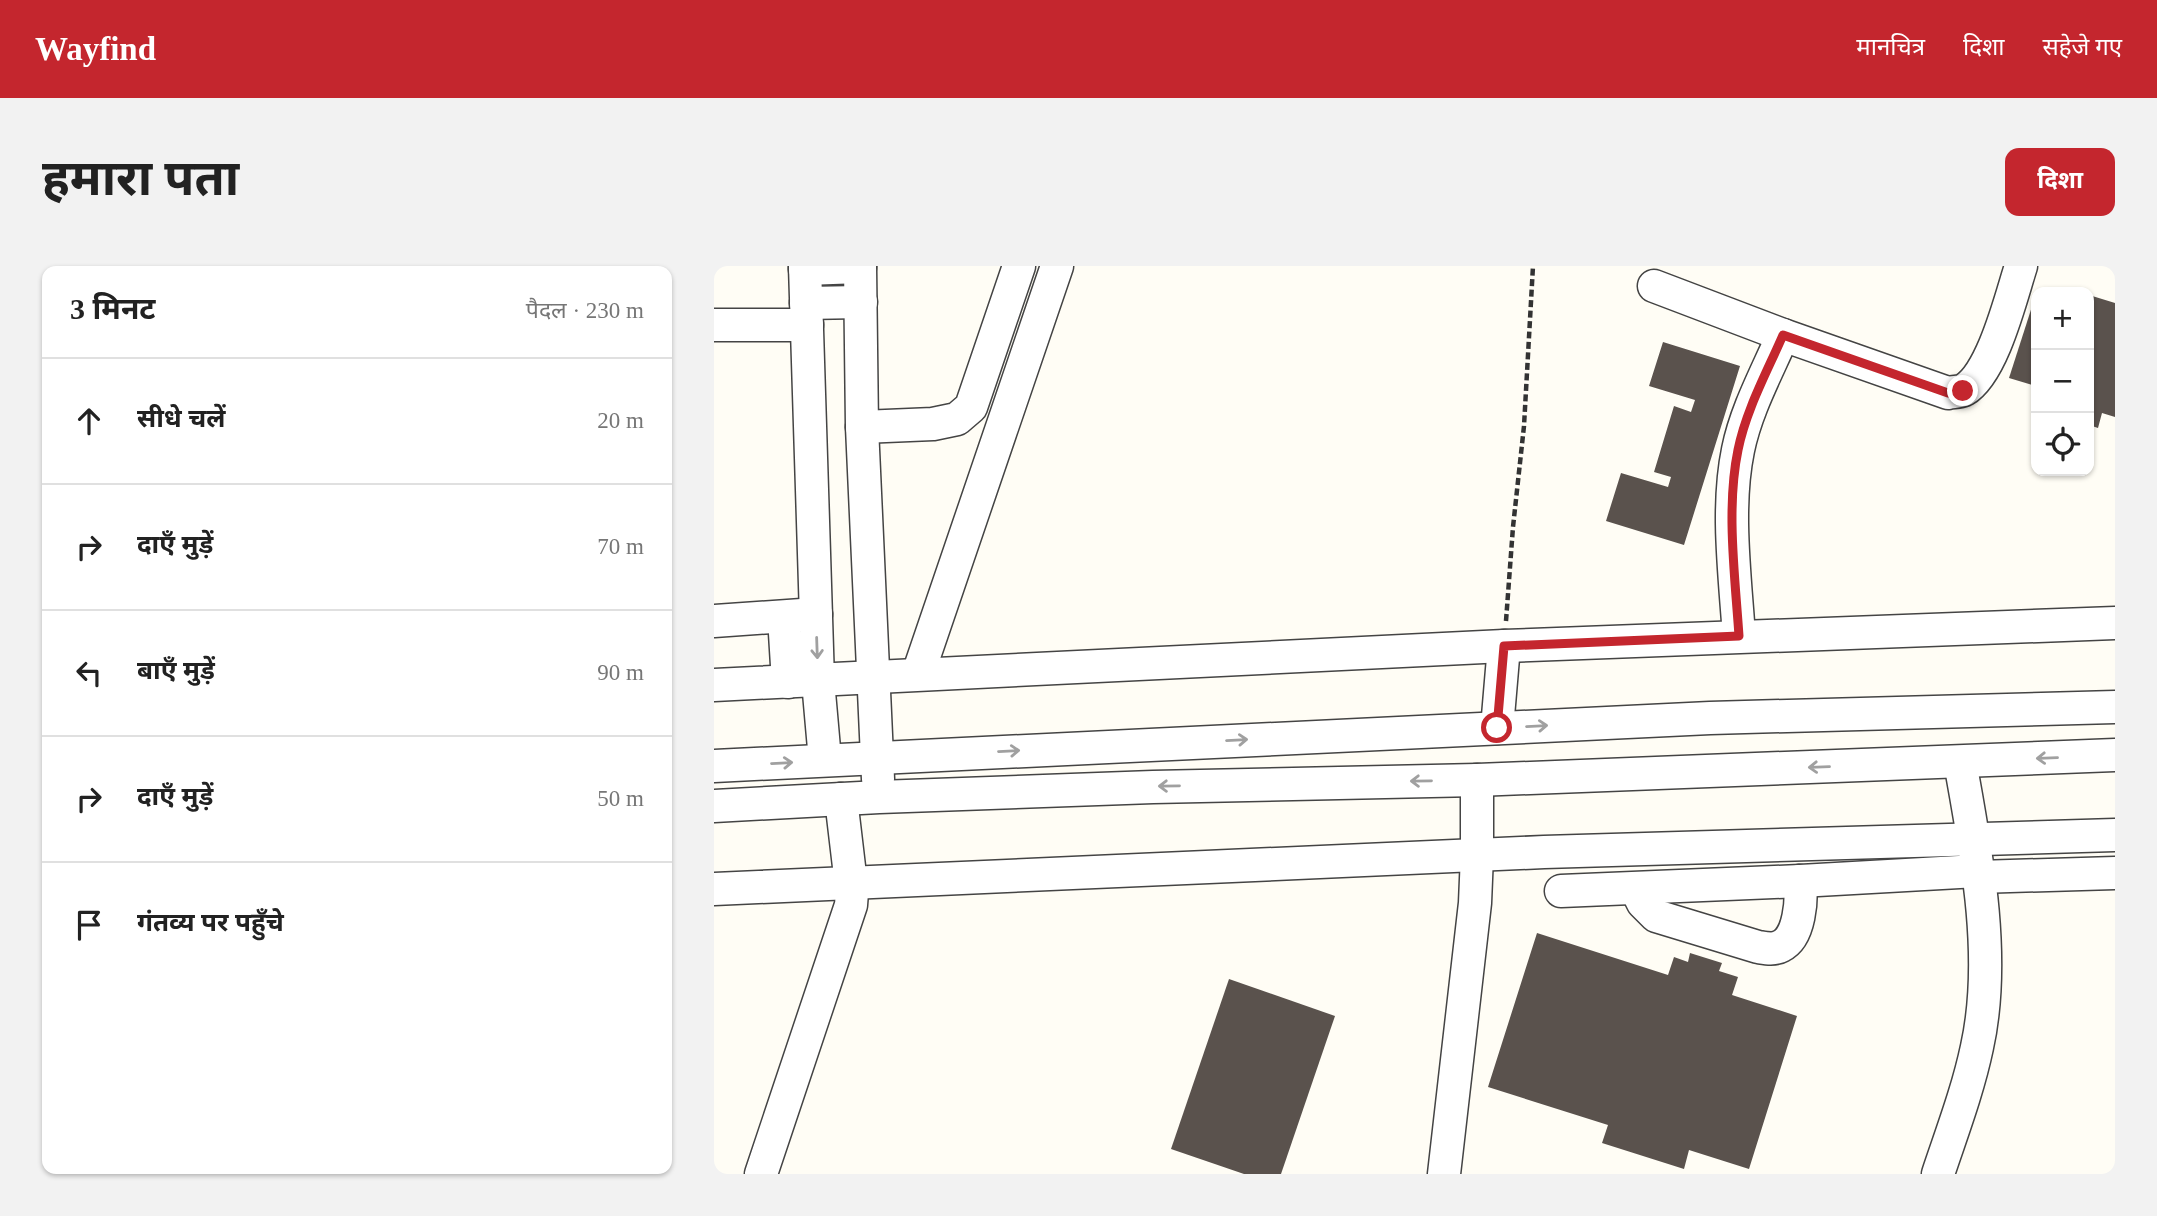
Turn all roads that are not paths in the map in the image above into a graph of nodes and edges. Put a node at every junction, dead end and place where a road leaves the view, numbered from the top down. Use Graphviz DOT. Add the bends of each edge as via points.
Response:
graph roads {
  1 [pos="860,266"];
  2 [pos="1018,266"];
  3 [pos="1057,266"];
  4 [pos="2021,266"];
  5 [pos="805,267"];
  6 [pos="1654,286"];
  7 [pos="861,302"];
  8 [pos="807,314"];
  9 [pos="714,325"];
  10 [pos="1783,335"];
  11 [pos="862,427"];
  12 [pos="816,614"];
  13 [pos="785,617"];
  14 [pos="714,621"];
  15 [pos="2115,623"];
  16 [pos="1739,636"];
  17 [pos="1504,646"];
  18 [pos="918,674"];
  19 [pos="873,678"];
  20 [pos="803,682"];
  21 [pos="714,685"];
  22 [pos="2115,707"];
  23 [pos="1497,728"];
  24 [pos="2115,755"];
  25 [pos="877,757"];
  26 [pos="825,760"];
  27 [pos="1960,762"];
  28 [pos="714,766"];
  29 [pos="1477,780"];
  30 [pos="879,797"];
  31 [pos="841,799"];
  32 [pos="714,806"];
  33 [pos="2115,835"];
  34 [pos="1974,839"];
  35 [pos="1477,855"];
  36 [pos="2115,873"];
  37 [pos="1978,874"];
  38 [pos="1800,881"];
  39 [pos="850,883"];
  40 [pos="1636,888"];
  41 [pos="714,889"];
  42 [pos="1561,891"];
  43 [pos="761,1174"];
  44 [pos="1444,1174"];
  45 [pos="1938,1174"];
  1 -- 5 [label="street"];
  1 -- 7 [label="street"];
  2 -- 11 [label="street" via="971,407 957,419 933,424"];
  3 -- 18 [label="street"];
  4 -- 10 [label="street" via="1986,364 1963,391 1948,393"];
  5 -- 8 [label="street"];
  6 -- 10 [label="street"];
  7 -- 8 [label="street"];
  7 -- 11 [label="street"];
  8 -- 9 [label="street"];
  8 -- 12 [label="street"];
  10 -- 16 [label="street" via="1747,418 1732,485"];
  11 -- 19 [label="street"];
  12 -- 13 [label="street"];
  12 -- 20 [label="street, one-way"];
  13 -- 14 [label="street"];
  13 -- 20 [label="street"];
  15 -- 16 [label="street"];
  16 -- 17 [label="street"];
  17 -- 18 [label="street"];
  17 -- 23 [label="street"];
  18 -- 19 [label="street"];
  19 -- 20 [label="street"];
  19 -- 25 [label="street"];
  20 -- 21 [label="street"];
  20 -- 26 [label="street"];
  23 -- 22 [label="street, one-way"];
  25 -- 23 [label="street, one-way"];
  24 -- 27 [label="street, one-way"];
  25 -- 26 [label="street"];
  25 -- 30 [label="street"];
  28 -- 26 [label="street, one-way"];
  27 -- 29 [label="street, one-way"];
  27 -- 34 [label="street"];
  29 -- 30 [label="street, one-way"];
  29 -- 35 [label="street"];
  30 -- 31 [label="street"];
  31 -- 32 [label="street"];
  31 -- 39 [label="street"];
  33 -- 34 [label="street"];
  34 -- 35 [label="street"];
  34 -- 37 [label="street"];
  35 -- 39 [label="street"];
  35 -- 44 [label="street"];
  36 -- 37 [label="street"];
  37 -- 38 [label="street"];
  37 -- 45 [label="street" via="1985,985 1982,1016 1963,1101"];
  38 -- 40 [label="street"];
  38 -- 40 [label="street" via="1797,922 1790,938 1770,949 1656,916"];
  39 -- 41 [label="street"];
  39 -- 43 [label="street" via="848,918"];
  40 -- 42 [label="street"];
}
